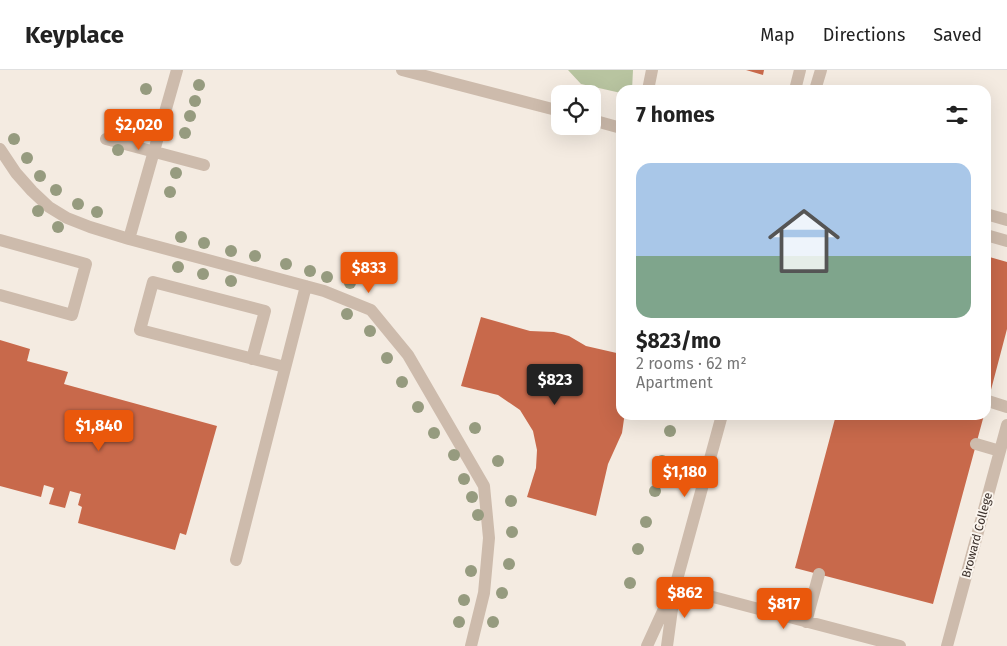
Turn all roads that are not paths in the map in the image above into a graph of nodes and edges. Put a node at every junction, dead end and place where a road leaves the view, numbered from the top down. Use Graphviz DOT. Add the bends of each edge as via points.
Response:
graph roads {
  1 [pos="177,70"];
  2 [pos="402,70"];
  3 [pos="652,70"];
  4 [pos="800,70"];
  5 [pos="820,70"];
  6 [pos="649,85"];
  7 [pos="796,85"];
  8 [pos="816,85"];
  9 [pos="551,110"];
  10 [pos="601,122"];
  11 [pos="616,127"];
  12 [pos="106,139"];
  13 [pos="153,152"];
  14 [pos="2,156"];
  15 [pos="204,165"];
  16 [pos="991,215"];
  17 [pos="1007,220"];
  18 [pos="991,236"];
  19 [pos="129,239"];
  20 [pos="0,240"];
  21 [pos="1007,241"];
  22 [pos="306,286"];
  23 [pos="0,295"];
  24 [pos="252,359"];
  25 [pos="285,367"];
  26 [pos="991,402"];
  27 [pos="1007,407"];
  28 [pos="721,420"];
  29 [pos="1007,425"];
  30 [pos="976,444"];
  31 [pos="1000,451"];
  32 [pos="236,560"];
  33 [pos="819,574"];
  34 [pos="675,587"];
  35 [pos="806,622"];
  36 [pos="471,646"];
  37 [pos="647,646"];
  38 [pos="667,646"];
  39 [pos="900,646"];
  40 [pos="947,646"];
  1 -- 13 [label="street"];
  2 -- 9 [label="street"];
  3 -- 6 [label="street"];
  4 -- 7 [label="street"];
  5 -- 8 [label="street"];
  10 -- 11 [label="street"];
  12 -- 13 [label="street"];
  13 -- 15 [label="street"];
  13 -- 19 [label="street"];
  14 -- 19 [label="street" via="49,207 67,218"];
  16 -- 17 [label="street"];
  18 -- 21 [label="street"];
  19 -- 22 [label="street"];
  20 -- 23 [label="street" via="86,264 72,315"];
  22 -- 25 [label="street"];
  22 -- 36 [label="street" via="371,310 408,355 484,486 489,538 484,593"];
  24 -- 24 [label="street" via="140,330 153,282 264,311"];
  24 -- 25 [label="street"];
  25 -- 32 [label="street"];
  26 -- 27 [label="street"];
  28 -- 34 [label="street"];
  29 -- 31 [label="street, Broward College"];
  30 -- 31 [label="street"];
  31 -- 40 [label="street, Broward College"];
  33 -- 35 [label="street"];
  34 -- 35 [label="street"];
  34 -- 37 [label="street"];
  34 -- 38 [label="street"];
  35 -- 39 [label="street"];
}
